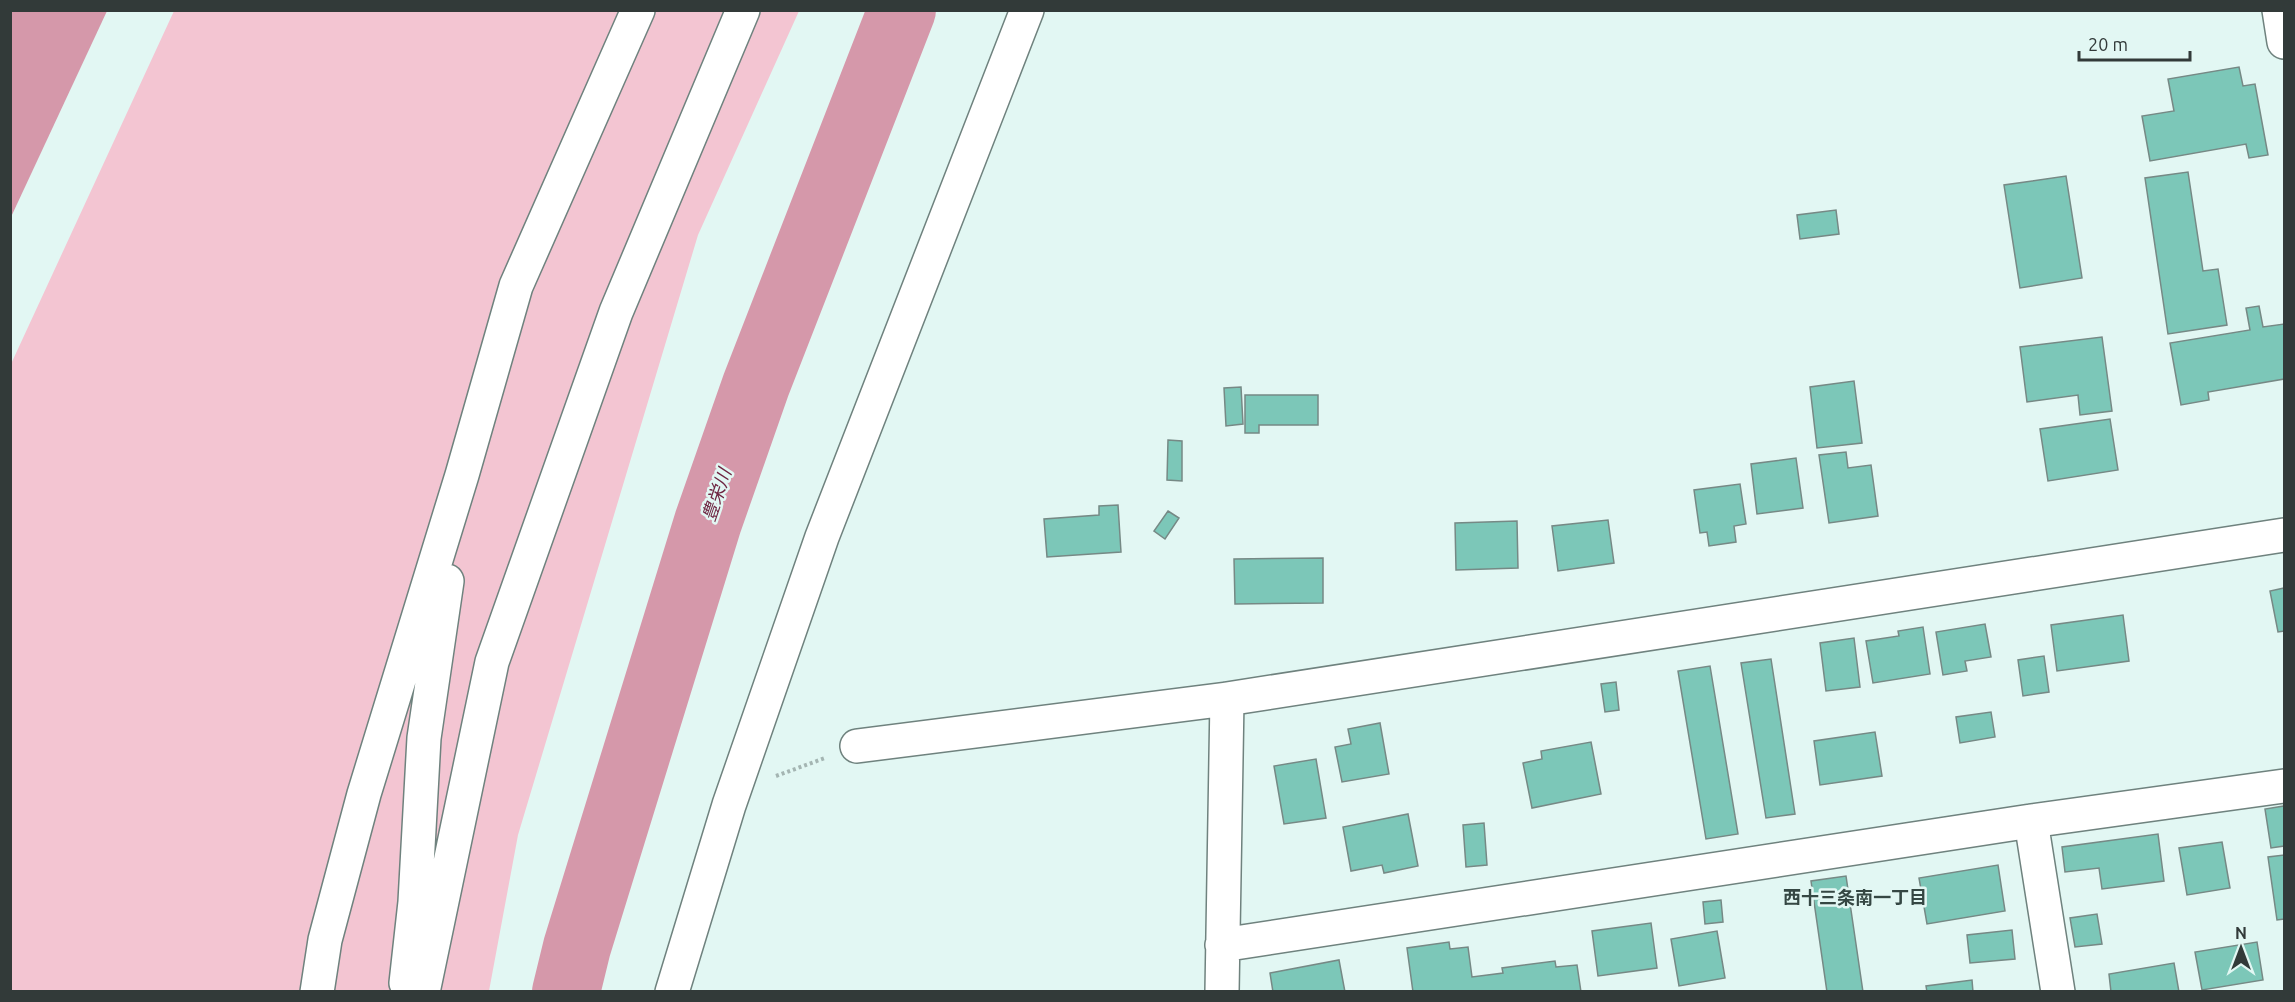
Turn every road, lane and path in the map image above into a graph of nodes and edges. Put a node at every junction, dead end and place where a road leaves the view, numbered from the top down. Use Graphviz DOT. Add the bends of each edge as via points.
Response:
graph roads {
  1 [pos="638,10"];
  2 [pos="743,10"];
  3 [pos="1027,10"];
  4 [pos="2279,10"];
  5 [pos="2284,42"];
  6 [pos="462,475"];
  7 [pos="2284,536"];
  8 [pos="1227,699"];
  9 [pos="857,746"];
  10 [pos="2284,786"];
  11 [pos="733,792"];
  12 [pos="2031,821"];
  13 [pos="1222,945"];
  14 [pos="317,992"];
  15 [pos="405,992"];
  16 [pos="423,992"];
  17 [pos="672,992"];
  18 [pos="1222,992"];
  19 [pos="2058,992"];
  1 -- 6 [label="street" via="516,286"];
  2 -- 16 [label="street" via="616,312 492,662"];
  3 -- 11 [label="street" via="822,537"];
  4 -- 5 [label="street"];
  6 -- 14 [label="street" via="364,794 325,940"];
  6 -- 15 [label="street" via="424,738 415,902"];
  7 -- 8 [label="street"];
  8 -- 9 [label="street"];
  8 -- 13 [label="street"];
  9 -- 11 [label="path"];
  10 -- 12 [label="street"];
  11 -- 17 [label="street"];
  12 -- 13 [label="street"];
  12 -- 19 [label="street"];
  13 -- 18 [label="street"];
}
